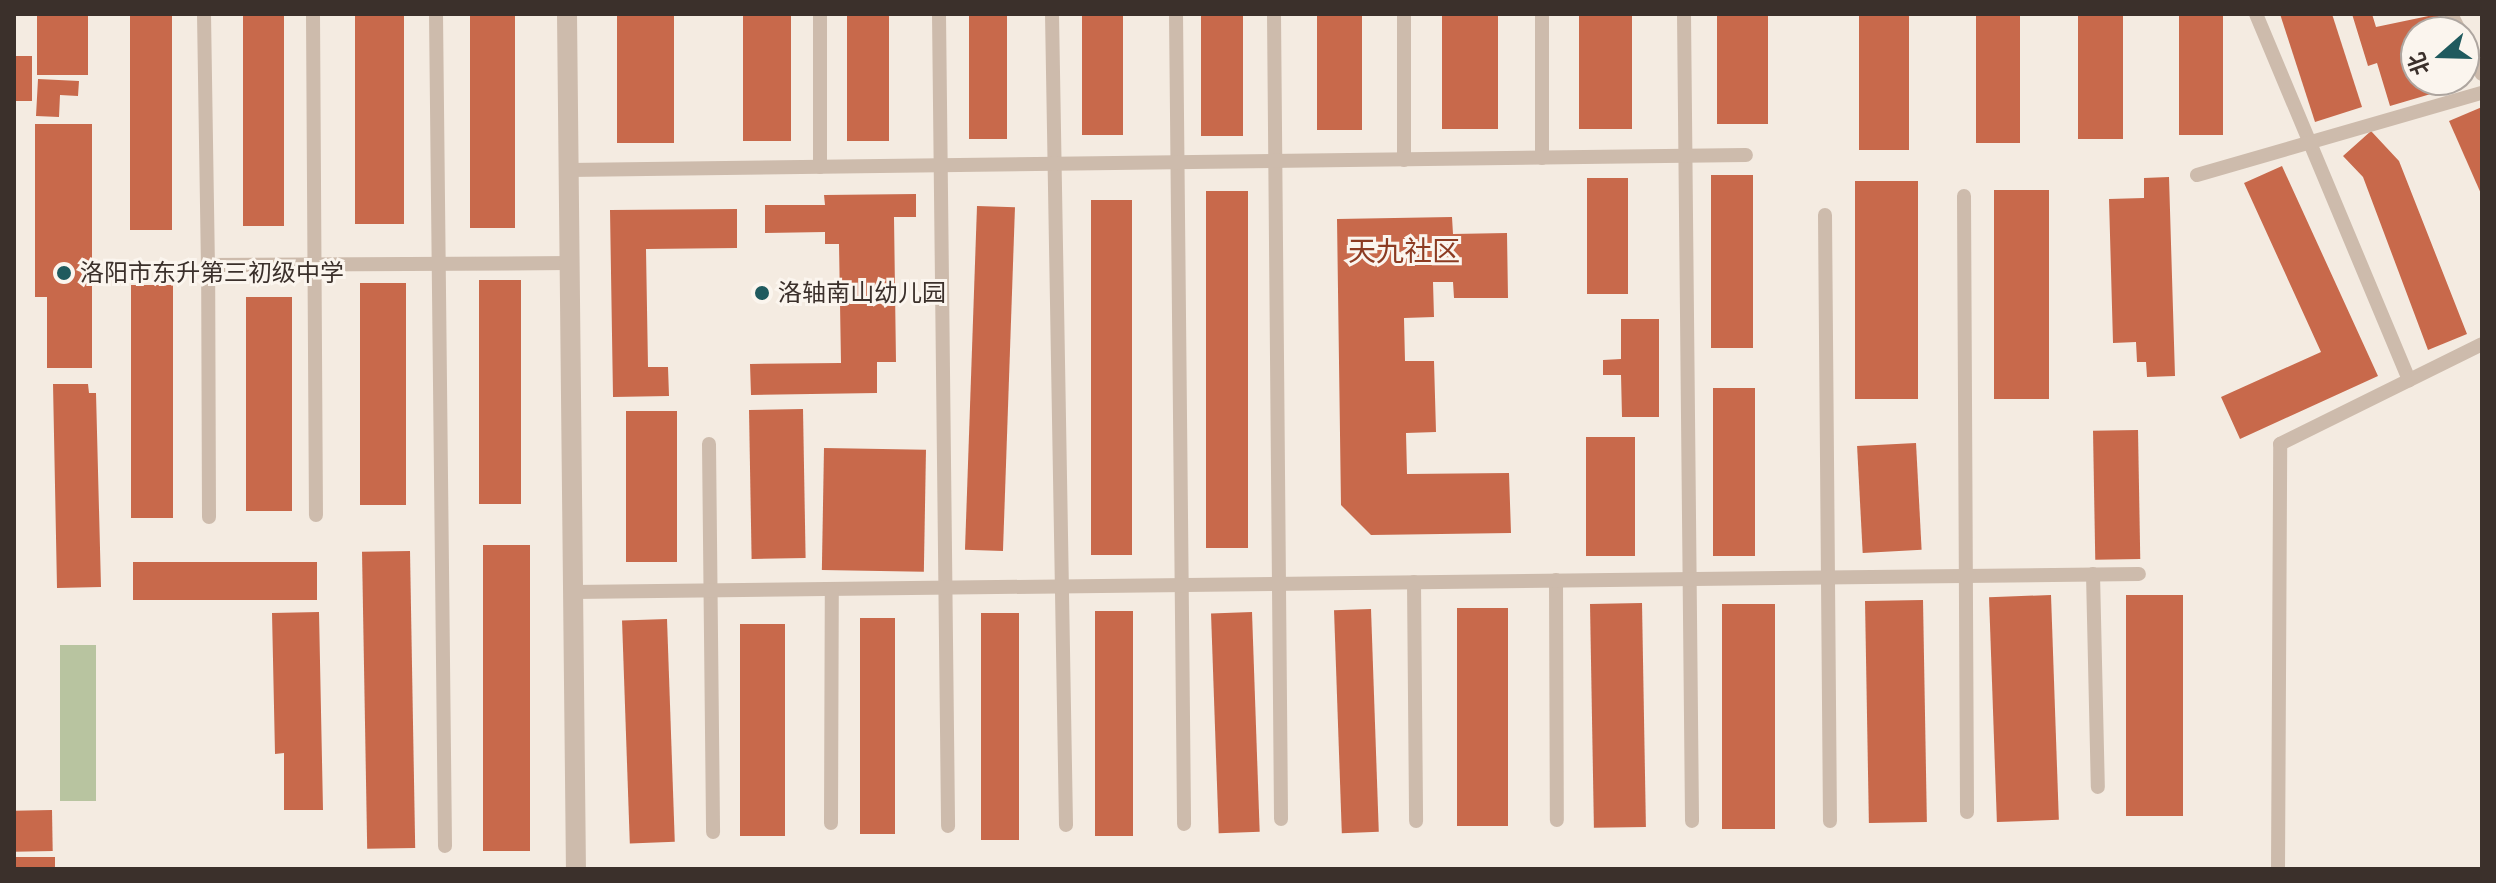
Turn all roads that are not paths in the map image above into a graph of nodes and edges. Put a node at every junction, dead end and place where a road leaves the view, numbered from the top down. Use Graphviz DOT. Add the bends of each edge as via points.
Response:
graph roads {
  1 [pos="204,14"];
  2 [pos="313,14"];
  3 [pos="436,14"];
  4 [pos="567,14"];
  5 [pos="820,14"];
  6 [pos="939,14"];
  7 [pos="1052,14"];
  8 [pos="1176,14"];
  9 [pos="1274,14"];
  10 [pos="1404,14"];
  11 [pos="1542,14"];
  12 [pos="1684,14"];
  13 [pos="2256,14"];
  14 [pos="2482,93"];
  15 [pos="2309,142"];
  16 [pos="1746,155"];
  17 [pos="1686,156"];
  18 [pos="1542,158"];
  19 [pos="1404,160"];
  20 [pos="1275,161"];
  21 [pos="1178,162"];
  22 [pos="1055,164"];
  23 [pos="940,166"];
  24 [pos="820,167"];
  25 [pos="569,170"];
  26 [pos="2197,175"];
  27 [pos="1964,196"];
  28 [pos="1825,215"];
  29 [pos="570,263"];
  30 [pos="439,264"];
  31 [pos="208,265"];
  32 [pos="315,265"];
  33 [pos="2482,344"];
  34 [pos="2409,380"];
  35 [pos="709,444"];
  36 [pos="316,515"];
  37 [pos="209,517"];
  38 [pos="2093,574"];
  39 [pos="2139,574"];
  40 [pos="1966,575"];
  41 [pos="1828,577"];
  42 [pos="1690,579"];
  43 [pos="1556,580"];
  44 [pos="1414,582"];
  45 [pos="1279,584"];
  46 [pos="1182,585"];
  47 [pos="1062,586"];
  48 [pos="945,587"];
  49 [pos="832,589"];
  50 [pos="710,590"];
  51 [pos="573,592"];
  52 [pos="2098,787"];
  53 [pos="1967,812"];
  54 [pos="1281,819"];
  55 [pos="1557,820"];
  56 [pos="1416,821"];
  57 [pos="1692,821"];
  58 [pos="1830,821"];
  59 [pos="831,823"];
  60 [pos="1184,824"];
  61 [pos="1066,825"];
  62 [pos="948,826"];
  63 [pos="713,832"];
  64 [pos="445,846"];
  65 [pos="576,869"];
  66 [pos="2278,869"];
  1 -- 31 [label="lane"];
  2 -- 32 [label="lane"];
  3 -- 30 [label="lane"];
  4 -- 25 [label="street"];
  5 -- 24 [label="lane"];
  6 -- 23 [label="lane"];
  7 -- 22 [label="lane"];
  8 -- 21 [label="lane"];
  9 -- 20 [label="lane"];
  10 -- 19 [label="lane"];
  11 -- 18 [label="lane"];
  12 -- 17 [label="lane"];
  13 -- 15 [label="lane"];
  14 -- 15 [label="lane"];
  15 -- 26 [label="lane"];
  15 -- 34 [label="lane"];
  16 -- 17 [label="lane"];
  17 -- 18 [label="lane"];
  17 -- 42 [label="lane"];
  18 -- 19 [label="lane"];
  19 -- 20 [label="lane"];
  20 -- 21 [label="lane"];
  20 -- 45 [label="lane"];
  21 -- 22 [label="lane"];
  21 -- 46 [label="lane"];
  22 -- 23 [label="lane"];
  22 -- 47 [label="lane"];
  23 -- 24 [label="lane"];
  23 -- 48 [label="lane"];
  24 -- 25 [label="lane"];
  25 -- 29 [label="street"];
  27 -- 40 [label="lane"];
  28 -- 41 [label="lane"];
  29 -- 30 [label="lane"];
  29 -- 51 [label="street"];
  30 -- 32 [label="lane"];
  30 -- 64 [label="lane"];
  31 -- 32 [label="lane"];
  31 -- 37 [label="lane"];
  32 -- 36 [label="lane"];
  33 -- 34 [label="lane"];
  34 -- 66 [label="lane" via="2280,444"];
  35 -- 50 [label="lane"];
  38 -- 39 [label="lane"];
  38 -- 40 [label="lane"];
  38 -- 52 [label="lane"];
  40 -- 41 [label="lane"];
  40 -- 53 [label="lane"];
  41 -- 42 [label="lane"];
  41 -- 58 [label="lane"];
  42 -- 43 [label="lane"];
  42 -- 57 [label="lane"];
  43 -- 44 [label="lane"];
  43 -- 55 [label="lane"];
  44 -- 45 [label="lane"];
  44 -- 56 [label="lane"];
  45 -- 46 [label="lane"];
  45 -- 54 [label="lane"];
  46 -- 47 [label="lane"];
  46 -- 60 [label="lane"];
  47 -- 48 [label="lane"];
  47 -- 61 [label="lane"];
  48 -- 49 [label="lane"];
  48 -- 62 [label="lane"];
  49 -- 50 [label="lane"];
  49 -- 59 [label="lane"];
  50 -- 51 [label="lane"];
  50 -- 63 [label="lane"];
  51 -- 65 [label="street"];
}
